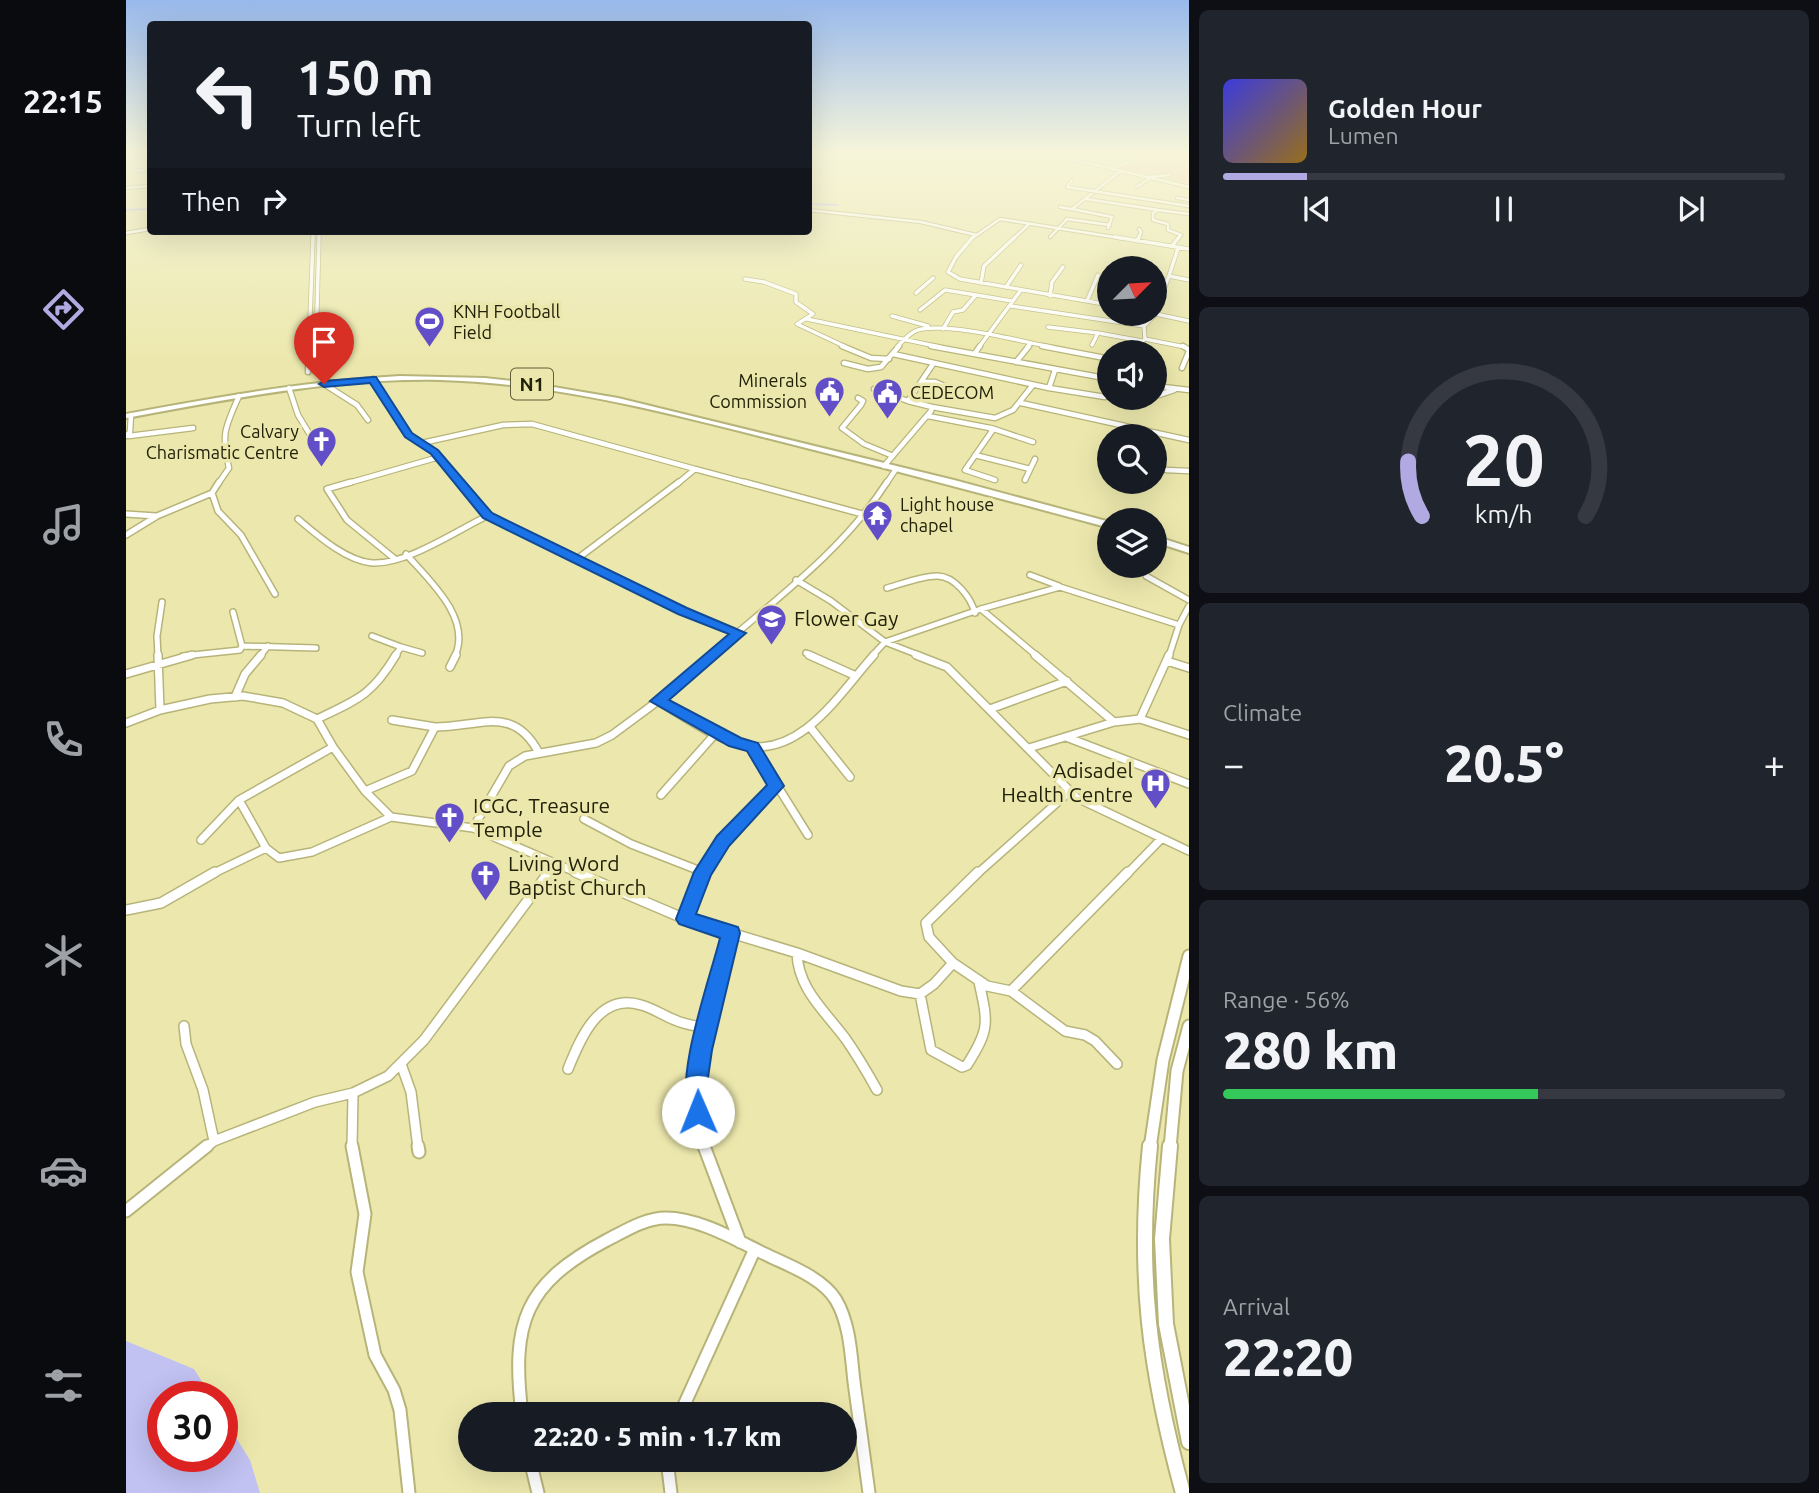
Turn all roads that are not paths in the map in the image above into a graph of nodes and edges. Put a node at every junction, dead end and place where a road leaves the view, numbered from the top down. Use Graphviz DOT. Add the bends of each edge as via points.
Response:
graph roads {
  1 [pos="918,222"];
  2 [pos="995,222"];
  3 [pos="1010,222"];
  4 [pos="1065,222"];
  5 [pos="1087,222"];
  6 [pos="1111,222"];
  7 [pos="1163,222"];
  8 [pos="1029,224"];
  9 [pos="1110,225"];
  10 [pos="1059,228"];
  11 [pos="1139,229"];
  12 [pos="147,230"];
  13 [pos="126,233"];
  14 [pos="313,235"];
  15 [pos="319,235"];
  16 [pos="976,235"];
  17 [pos="1104,235"];
  18 [pos="1050,237"];
  19 [pos="1137,241"];
  20 [pos="1172,246"];
  21 [pos="1178,247"];
  22 [pos="1189,249"];
  23 [pos="1021,265"];
  24 [pos="1063,267"];
  25 [pos="1169,276"];
  26 [pos="1097,277"];
  27 [pos="933,278"];
  28 [pos="745,279"];
  29 [pos="1189,280"];
  30 [pos="1167,281"];
  31 [pos="981,283"];
  32 [pos="925,286"];
  33 [pos="1006,287"];
  34 [pos="945,290"];
  35 [pos="1021,290"];
  36 [pos="916,293"];
  37 [pos="976,295"];
  38 [pos="1050,296"];
  39 [pos="1087,301"];
  40 [pos="1097,303"];
  41 [pos="1012,304"];
  42 [pos="920,310"];
  43 [pos="892,316"];
  44 [pos="1167,316"];
  45 [pos="1097,318"];
  46 [pos="807,319"];
  47 [pos="1189,321"];
  48 [pos="1144,326"];
  49 [pos="1048,327"];
  50 [pos="928,328"];
  51 [pos="943,329"];
  52 [pos="1098,333"];
  53 [pos="987,335"];
  54 [pos="906,339"];
  55 [pos="1144,340"];
  56 [pos="1167,343"];
  57 [pos="1030,344"];
  58 [pos="1092,345"];
  59 [pos="1189,351"];
  60 [pos="975,353"];
  61 [pos="893,354"];
  62 [pos="1097,357"];
  63 [pos="889,359"];
  64 [pos="1016,362"];
  65 [pos="844,363"];
  66 [pos="933,364"];
  67 [pos="1182,368"];
  68 [pos="1055,370"];
  69 [pos="1097,377"];
  70 [pos="317,379"];
  71 [pos="373,379"];
  72 [pos="386,379"];
  73 [pos="922,382"];
  74 [pos="1033,385"];
  75 [pos="289,388"];
  76 [pos="1049,388"];
  77 [pos="1167,388"];
  78 [pos="874,389"];
  79 [pos="1178,389"];
  80 [pos="954,390"];
  81 [pos="1189,390"];
  82 [pos="382,391"];
  83 [pos="1167,392"];
  84 [pos="239,396"];
  85 [pos="1097,396"];
  86 [pos="858,398"];
  87 [pos="908,401"];
  88 [pos="1021,403"];
  89 [pos="932,407"];
  90 [pos="128,416"];
  91 [pos="928,416"];
  92 [pos="368,420"];
  93 [pos="193,428"];
  94 [pos="990,428"];
  95 [pos="127,436"];
  96 [pos="312,438"];
  97 [pos="1189,440"];
  98 [pos="1033,442"];
  99 [pos="421,443"];
  100 [pos="975,455"];
  101 [pos="893,456"];
  102 [pos="439,457"];
  103 [pos="1035,459"];
  104 [pos="884,466"];
  105 [pos="695,469"];
  106 [pos="896,469"];
  107 [pos="1030,469"];
  108 [pos="1167,471"];
  109 [pos="1189,471"];
  110 [pos="995,480"];
  111 [pos="1025,480"];
  112 [pos="212,493"];
  113 [pos="126,514"];
  114 [pos="866,515"];
  115 [pos="157,516"];
  116 [pos="488,516"];
  117 [pos="298,519"];
  118 [pos="1097,521"];
  119 [pos="126,535"];
  120 [pos="1167,541"];
  121 [pos="1189,548"];
  122 [pos="405,554"];
  123 [pos="395,559"];
  124 [pos="577,559"];
  125 [pos="1030,575"];
  126 [pos="1150,578"];
  127 [pos="796,580"];
  128 [pos="1060,587"];
  129 [pos="887,588"];
  130 [pos="275,594"];
  131 [pos="1189,600"];
  132 [pos="162,602"];
  133 [pos="1189,606"];
  134 [pos="978,611"];
  135 [pos="233,612"];
  136 [pos="1179,625"];
  137 [pos="739,633"];
  138 [pos="372,636"];
  139 [pos="885,642"];
  140 [pos="242,646"];
  141 [pos="268,646"];
  142 [pos="401,647"];
  143 [pos="316,649"];
  144 [pos="422,653"];
  145 [pos="806,653"];
  146 [pos="1167,660"];
  147 [pos="158,662"];
  148 [pos="450,667"];
  149 [pos="1189,668"];
  150 [pos="126,674"];
  151 [pos="856,676"];
  152 [pos="1068,681"];
  153 [pos="235,697"];
  154 [pos="658,701"];
  155 [pos="990,709"];
  156 [pos="160,710"];
  157 [pos="317,719"];
  158 [pos="1140,719"];
  159 [pos="392,720"];
  160 [pos="1114,722"];
  161 [pos="126,723"];
  162 [pos="435,727"];
  163 [pos="810,727"];
  164 [pos="716,733"];
  165 [pos="1189,736"];
  166 [pos="1066,737"];
  167 [pos="332,747"];
  168 [pos="753,747"];
  169 [pos="1029,748"];
  170 [pos="539,753"];
  171 [pos="850,777"];
  172 [pos="1189,784"];
  173 [pos="776,786"];
  174 [pos="365,791"];
  175 [pos="1069,792"];
  176 [pos="661,795"];
  177 [pos="239,800"];
  178 [pos="391,817"];
  179 [pos="584,819"];
  180 [pos="472,828"];
  181 [pos="808,835"];
  182 [pos="1161,839"];
  183 [pos="201,840"];
  184 [pos="266,848"];
  185 [pos="1189,851"];
  186 [pos="555,864"];
  187 [pos="703,872"];
  188 [pos="126,910"];
  189 [pos="685,919"];
  190 [pos="731,933"];
  191 [pos="797,953"];
  192 [pos="1189,956"];
  193 [pos="953,963"];
  194 [pos="979,982"];
  195 [pos="1011,991"];
  196 [pos="920,994"];
  197 [pos="184,1026"];
  198 [pos="1189,1027"];
  199 [pos="707,1028"];
  200 [pos="401,1064"];
  201 [pos="1117,1064"];
  202 [pos="568,1069"];
  203 [pos="877,1090"];
  204 [pos="353,1093"];
  205 [pos="214,1141"];
  206 [pos="419,1152"];
  207 [pos="126,1211"];
  208 [pos="740,1242"];
  209 [pos="754,1251"];
  210 [pos="521,1402"];
  211 [pos="685,1402"];
  212 [pos="1189,1442"];
  213 [pos="533,1472"];
  214 [pos="668,1472"];
  215 [pos="409,1493"];
  216 [pos="538,1493"];
  217 [pos="671,1493"];
  218 [pos="870,1493"];
  219 [pos="1182,1493"];
  1 -- 16 [label="street"];
  2 -- 16 [label="street"];
  3 -- 8 [label="street"];
  4 -- 10 [label="street"];
  5 -- 9 [label="street"];
  6 -- 9 [label="street"];
  7 -- 20 [label="street" via="1168,223 1168,230 1181,235"];
  8 -- 10 [label="street"];
  8 -- 31 [label="street" via="984,266"];
  9 -- 17 [label="street"];
  10 -- 17 [label="street"];
  10 -- 18 [label="street"];
  11 -- 19 [label="street"];
  12 -- 13 [label="street"];
  14 -- 70 [label="street"];
  15 -- 70 [label="street"];
  16 -- 31 [label="street" via="947,272"];
  17 -- 19 [label="street"];
  19 -- 20 [label="street"];
  20 -- 21 [label="street"];
  21 -- 22 [label="street"];
  21 -- 25 [label="street"];
  23 -- 33 [label="street"];
  24 -- 38 [label="street" via="1052,282"];
  25 -- 29 [label="street"];
  25 -- 30 [label="street"];
  26 -- 39 [label="street"];
  27 -- 32 [label="street"];
  28 -- 46 [label="street" via="796,294 796,302 813,314"];
  31 -- 33 [label="street"];
  32 -- 34 [label="street"];
  32 -- 36 [label="street"];
  33 -- 35 [label="street"];
  34 -- 37 [label="street"];
  34 -- 42 [label="street"];
  35 -- 38 [label="street"];
  35 -- 41 [label="street"];
  37 -- 41 [label="street"];
  37 -- 51 [label="street" via="963,310 953,312"];
  38 -- 39 [label="street"];
  39 -- 40 [label="street"];
  41 -- 45 [label="street"];
  41 -- 53 [label="street"];
  43 -- 50 [label="street"];
  44 -- 47 [label="street"];
  46 -- 54 [label="street"];
  46 -- 63 [label="street" via="797,325 871,358"];
  48 -- 55 [label="street"];
  49 -- 52 [label="street"];
  50 -- 51 [label="street"];
  50 -- 54 [label="street"];
  51 -- 53 [label="street"];
  52 -- 55 [label="street"];
  52 -- 58 [label="street"];
  53 -- 57 [label="street"];
  53 -- 60 [label="street"];
  54 -- 60 [label="street"];
  54 -- 61 [label="street"];
  56 -- 59 [label="street"];
  57 -- 62 [label="street"];
  57 -- 64 [label="street"];
  59 -- 67 [label="street"];
  60 -- 64 [label="street"];
  61 -- 63 [label="street"];
  61 -- 66 [label="street"];
  63 -- 65 [label="street" via="875,369"];
  64 -- 68 [label="street"];
  66 -- 73 [label="street"];
  66 -- 74 [label="street"];
  68 -- 69 [label="street"];
  68 -- 76 [label="street"];
  70 -- 71 [label="highway, N1"];
  70 -- 75 [label="highway, N1"];
  70 -- 92 [label="street" via="358,405"];
  71 -- 72 [label="highway, N1"];
  71 -- 82 [label="street"];
  72 -- 82 [label="street"];
  72 -- 104 [label="highway, N1" via="487,380 565,388"];
  73 -- 80 [label="street"];
  73 -- 87 [label="street"];
  74 -- 76 [label="street"];
  74 -- 88 [label="street"];
  75 -- 84 [label="highway, N1"];
  75 -- 96 [label="street"];
  76 -- 85 [label="street"];
  77 -- 79 [label="street"];
  78 -- 87 [label="street"];
  79 -- 81 [label="street"];
  79 -- 83 [label="street"];
  82 -- 99 [label="street" via="405,432"];
  84 -- 90 [label="highway, N1"];
  84 -- 112 [label="street" via="224,431 229,468"];
  86 -- 101 [label="street" via="863,401 842,428"];
  87 -- 89 [label="street"];
  88 -- 89 [label="street" via="1011,414 995,418"];
  88 -- 97 [label="street"];
  89 -- 91 [label="street"];
  90 -- 95 [label="street"];
  91 -- 94 [label="street"];
  91 -- 101 [label="street"];
  93 -- 95 [label="street"];
  94 -- 98 [label="street"];
  94 -- 100 [label="street"];
  99 -- 102 [label="street"];
  99 -- 105 [label="street" via="503,425 532,424"];
  100 -- 107 [label="street"];
  100 -- 110 [label="street" via="965,470"];
  101 -- 104 [label="street"];
  102 -- 116 [label="street"];
  102 -- 123 [label="street" via="327,489 347,520"];
  103 -- 107 [label="street"];
  104 -- 106 [label="highway, N1"];
  105 -- 114 [label="street"];
  105 -- 124 [label="street"];
  106 -- 114 [label="street"];
  106 -- 118 [label="highway, N1"];
  107 -- 111 [label="street"];
  108 -- 109 [label="street"];
  112 -- 115 [label="street"];
  112 -- 130 [label="street" via="218,511 242,535"];
  113 -- 115 [label="street"];
  114 -- 127 [label="street"];
  115 -- 119 [label="street"];
  116 -- 122 [label="street"];
  116 -- 124 [label="street"];
  117 -- 123 [label="street" via="319,537 364,561"];
  120 -- 121 [label="highway"];
  122 -- 123 [label="street"];
  122 -- 148 [label="street" via="452,614 460,640"];
  124 -- 137 [label="street" via="682,611"];
  125 -- 128 [label="street"];
  126 -- 131 [label="street"];
  127 -- 137 [label="street"];
  127 -- 139 [label="street"];
  128 -- 134 [label="street"];
  128 -- 136 [label="street"];
  129 -- 134 [label="street" via="938,576 971,598"];
  132 -- 147 [label="street"];
  133 -- 136 [label="street"];
  134 -- 139 [label="street"];
  134 -- 152 [label="street"];
  135 -- 140 [label="street"];
  136 -- 146 [label="street"];
  137 -- 154 [label="street"];
  138 -- 142 [label="street"];
  139 -- 151 [label="street"];
  139 -- 155 [label="street" via="947,667"];
  140 -- 141 [label="street"];
  140 -- 147 [label="street" via="232,652 204,652"];
  141 -- 143 [label="street"];
  141 -- 153 [label="street" via="245,674"];
  142 -- 144 [label="street"];
  142 -- 157 [label="street" via="374,687"];
  145 -- 151 [label="street"];
  146 -- 149 [label="street"];
  146 -- 158 [label="street"];
  147 -- 150 [label="street"];
  147 -- 156 [label="street"];
  151 -- 163 [label="street"];
  152 -- 155 [label="street"];
  152 -- 160 [label="street"];
  153 -- 156 [label="street"];
  153 -- 157 [label="street" via="283,703"];
  154 -- 164 [label="street"];
  154 -- 170 [label="street" via="596,743"];
  155 -- 169 [label="street"];
  156 -- 161 [label="street"];
  157 -- 167 [label="street"];
  158 -- 160 [label="street"];
  158 -- 165 [label="street"];
  159 -- 162 [label="street"];
  160 -- 166 [label="street"];
  162 -- 170 [label="street" via="517,723 534,738"];
  162 -- 174 [label="street" via="412,771"];
  163 -- 168 [label="street" via="781,742"];
  163 -- 171 [label="street"];
  164 -- 168 [label="street"];
  164 -- 176 [label="street"];
  166 -- 169 [label="street"];
  166 -- 172 [label="street"];
  167 -- 174 [label="street"];
  167 -- 177 [label="street"];
  168 -- 173 [label="street"];
  169 -- 175 [label="street"];
  170 -- 180 [label="street" via="509,766"];
  173 -- 181 [label="street"];
  173 -- 187 [label="street" via="723,841"];
  174 -- 178 [label="street"];
  175 -- 182 [label="street"];
  175 -- 193 [label="street" via="926,923 929,937"];
  177 -- 183 [label="street"];
  177 -- 184 [label="street"];
  178 -- 180 [label="street"];
  178 -- 184 [label="street" via="289,858 279,858"];
  179 -- 187 [label="street" via="631,844"];
  180 -- 186 [label="street"];
  182 -- 185 [label="street"];
  182 -- 195 [label="street"];
  184 -- 188 [label="street" via="168,901"];
  186 -- 189 [label="street"];
  186 -- 200 [label="street" via="424,1041"];
  187 -- 189 [label="street"];
  189 -- 190 [label="street"];
  190 -- 191 [label="street"];
  190 -- 199 [label="street"];
  191 -- 196 [label="street"];
  191 -- 203 [label="street" via="804,984"];
  192 -- 219 [label="street" via="1157,1097 1144,1248 1153,1372"];
  193 -- 194 [label="street"];
  193 -- 196 [label="street"];
  194 -- 195 [label="street"];
  194 -- 196 [label="street" via="985,1037 962,1067 931,1050"];
  195 -- 201 [label="street" via="1055,1025 1095,1041"];
  197 -- 205 [label="street"];
  198 -- 212 [label="street" via="1174,1094 1163,1278 1167,1334"];
  199 -- 202 [label="street" via="632,1003 614,1006 584,1030"];
  199 -- 208 [label="street" via="695,1091 700,1133"];
  200 -- 204 [label="street" via="388,1076"];
  200 -- 206 [label="street" via="411,1091"];
  204 -- 205 [label="street" via="315,1102"];
  204 -- 215 [label="street" via="353,1164 365,1214 357,1272 375,1355 400,1410"];
  205 -- 207 [label="street"];
  208 -- 209 [label="street"];
  208 -- 210 [label="street" via="668,1217 645,1222 597,1245 547,1279 526,1312 516,1354"];
  209 -- 211 [label="street"];
  209 -- 218 [label="street" via="834,1293 842,1311 860,1408"];
  213 -- 216 [label="street"];
  214 -- 217 [label="street"];
}
